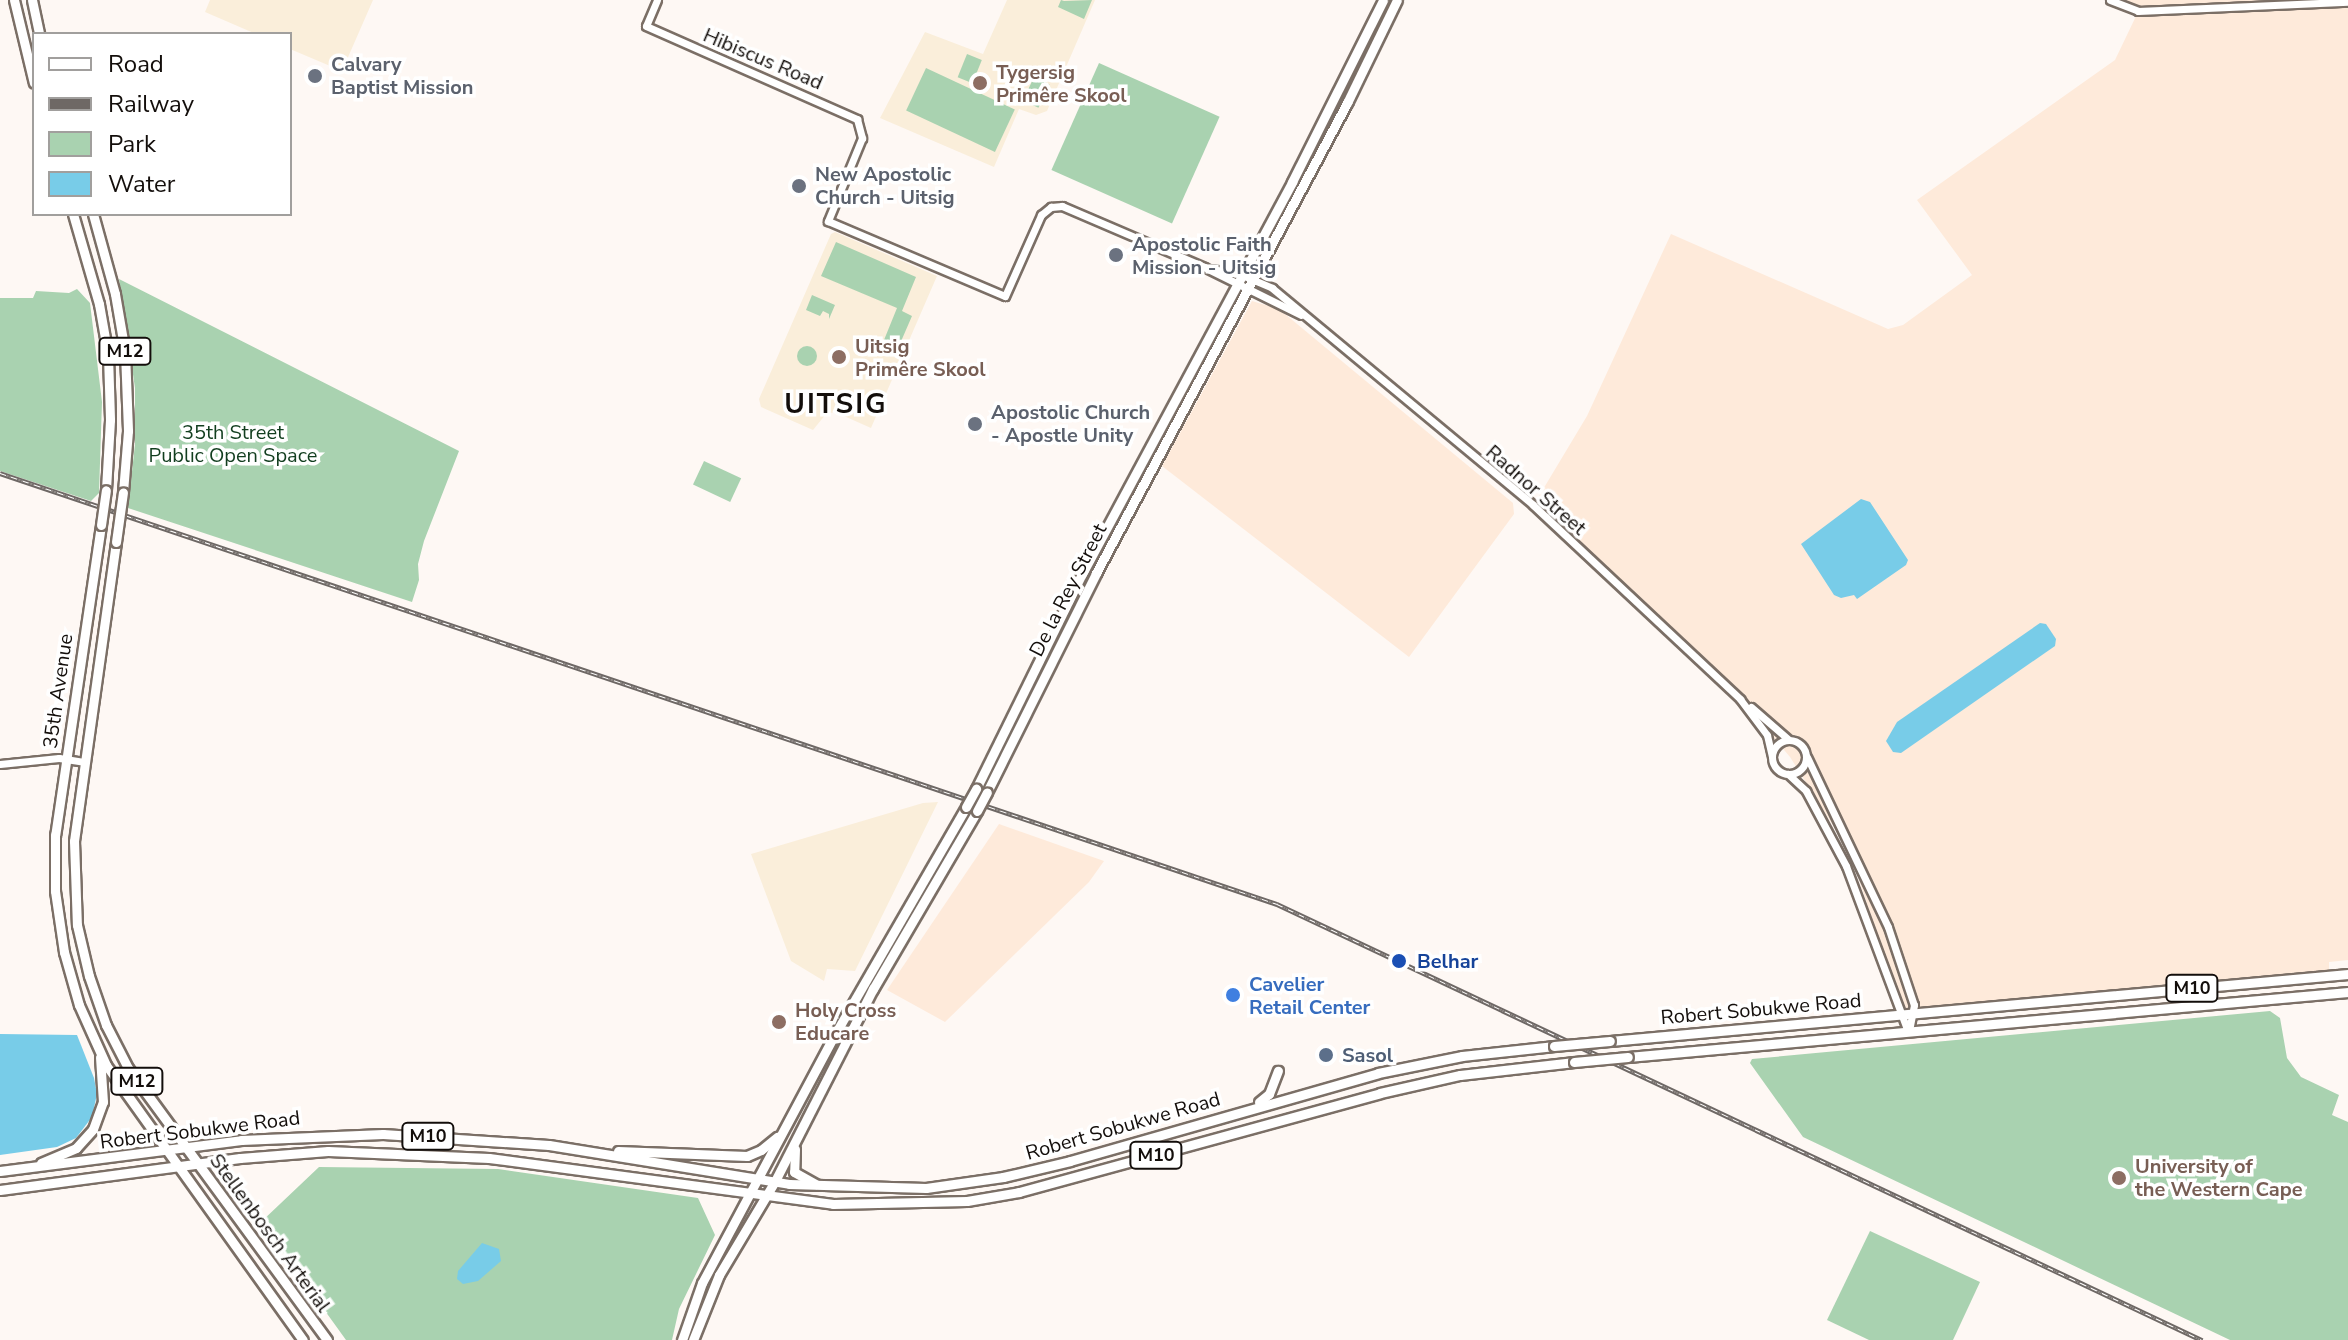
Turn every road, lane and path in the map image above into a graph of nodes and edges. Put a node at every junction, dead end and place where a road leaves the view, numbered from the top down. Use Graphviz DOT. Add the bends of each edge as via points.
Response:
graph roads {
  1 [pos="14,0"];
  2 [pos="32,0"];
  3 [pos="657,0"];
  4 [pos="1383,0"];
  5 [pos="1397,0"];
  6 [pos="2110,0"];
  7 [pos="2348,2"];
  8 [pos="39,32"];
  9 [pos="32,75"];
  10 [pos="74,216"];
  11 [pos="94,216"];
  12 [pos="1245,282"];
  13 [pos="1005,296"];
  14 [pos="1740,699"];
  15 [pos="1788,739"];
  16 [pos="1772,756"];
  17 [pos="1807,757"];
  18 [pos="67,759"];
  19 [pos="84,762"];
  20 [pos="0,764"];
  21 [pos="1788,774"];
  22 [pos="1888,927"];
  23 [pos="1870,933"];
  24 [pos="2348,974"];
  25 [pos="2348,992"];
  26 [pos="1914,1013"];
  27 [pos="1898,1015"];
  28 [pos="1908,1032"];
  29 [pos="99,1052"];
  30 [pos="1278,1071"];
  31 [pos="1246,1109"];
  32 [pos="783,1133"];
  33 [pos="796,1138"];
  34 [pos="185,1147"];
  35 [pos="572,1148"];
  36 [pos="167,1150"];
  37 [pos="197,1164"];
  38 [pos="31,1167"];
  39 [pos="179,1167"];
  40 [pos="0,1171"];
  41 [pos="759,1179"];
  42 [pos="775,1181"];
  43 [pos="826,1188"];
  44 [pos="0,1190"];
  45 [pos="752,1192"];
  46 [pos="767,1195"];
  47 [pos="303,1340"];
  48 [pos="327,1340"];
  49 [pos="682,1340"];
  50 [pos="693,1340"];
  1 -- 9 [label="main road"];
  2 -- 8 [label="main road"];
  3 -- 13 [label="street, Hibiscus Road" via="646,26 851,115 862,128 828,221"];
  4 -- 12 [label="main road, De la Rey Street"];
  5 -- 12 [label="main road, De la Rey Street"];
  6 -- 7 [label="street" via="2138,11"];
  10 -- 18 [label="main road, 35th Avenue / M12, bridge" via="108,355 110,442"];
  11 -- 19 [label="main road, 35th Avenue / M12, bridge" via="125,352 128,431"];
  12 -- 13 [label="street, Radnor Street" via="1055,206 1041,215"];
  12 -- 14 [label="street, Radnor Street" via="1272,288 1533,505"];
  12 -- 32 [label="main road, De la Rey Street, bridge" via="1094,551 976,789"];
  12 -- 33 [label="main road, De la Rey Street, bridge" via="987,792 873,989"];
  14 -- 15 [label="street, Radnor Street"];
  14 -- 16 [label="street, Radnor Street" via="1767,735"];
  15 -- 16 [label="street"];
  15 -- 17 [label="street" via="1801,744"];
  16 -- 21 [label="street" via="1776,769"];
  17 -- 21 [label="street" via="1801,770"];
  17 -- 22 [label="street"];
  18 -- 19 [label="street"];
  18 -- 20 [label="street"];
  18 -- 29 [label="main road, 35th Avenue / M12" via="55,835 58,922 79,1005"];
  19 -- 34 [label="main road, 35th Avenue / M12" via="73,864 86,964 122,1059"];
  21 -- 23 [label="street" via="1806,791 1827,827"];
  22 -- 23 [label="street"];
  22 -- 26 [label="street"];
  23 -- 27 [label="street"];
  24 -- 26 [label="main road, Robert Sobukwe Road / M10"];
  25 -- 28 [label="main road, Robert Sobukwe Road / M10"];
  26 -- 27 [label="main road, Robert Sobukwe Road / M10"];
  26 -- 28 [label="street"];
  27 -- 28 [label="street"];
  27 -- 31 [label="main road, Robert Sobukwe Road / M10, bridge" via="1554,1046 1416,1065"];
  28 -- 46 [label="main road, Robert Sobukwe Road / M10, bridge" via="1472,1073 1005,1195 833,1204"];
  29 -- 36 [label="main road, 35th Avenue / M12"];
  29 -- 38 [label="main road" via="104,1094 93,1129 76,1148"];
  30 -- 31 [label="main road" via="1266,1097"];
  31 -- 43 [label="main road, Robert Sobukwe Road / M10" via="1070,1161 967,1184"];
  32 -- 35 [label="main road" via="747,1156"];
  32 -- 41 [label="main road, De la Rey Street"];
  33 -- 42 [label="main road, De la Rey Street"];
  33 -- 43 [label="main road" via="794,1172"];
  34 -- 35 [label="main road, Robert Sobukwe Road / M10" via="354,1134"];
  34 -- 36 [label="main road, Robert Sobukwe Road / M10"];
  34 -- 37 [label="main road, Stellenbosch Arterial / M12"];
  35 -- 41 [label="main road, Robert Sobukwe Road / M10"];
  36 -- 38 [label="main road, Robert Sobukwe Road / M10"];
  36 -- 39 [label="main road, Stellenbosch Arterial / M12"];
  37 -- 39 [label="main road, Robert Sobukwe Road / M10"];
  37 -- 45 [label="main road, Robert Sobukwe Road / M10" via="309,1152 436,1154"];
  37 -- 48 [label="main road, Stellenbosch Arterial / M12"];
  38 -- 40 [label="main road, Robert Sobukwe Road / M10"];
  39 -- 44 [label="main road, Robert Sobukwe Road / M10"];
  39 -- 47 [label="main road, Stellenbosch Arterial / M12"];
  41 -- 42 [label="main road, Robert Sobukwe Road / M10"];
  41 -- 45 [label="main road, De la Rey Street"];
  42 -- 43 [label="main road, Robert Sobukwe Road / M10"];
  42 -- 46 [label="main road, De la Rey Street"];
  45 -- 46 [label="main road, Robert Sobukwe Road / M10"];
  45 -- 49 [label="main road, De la Rey Street" via="702,1283"];
  46 -- 50 [label="main road, De la Rey Street" via="711,1290"];
}
